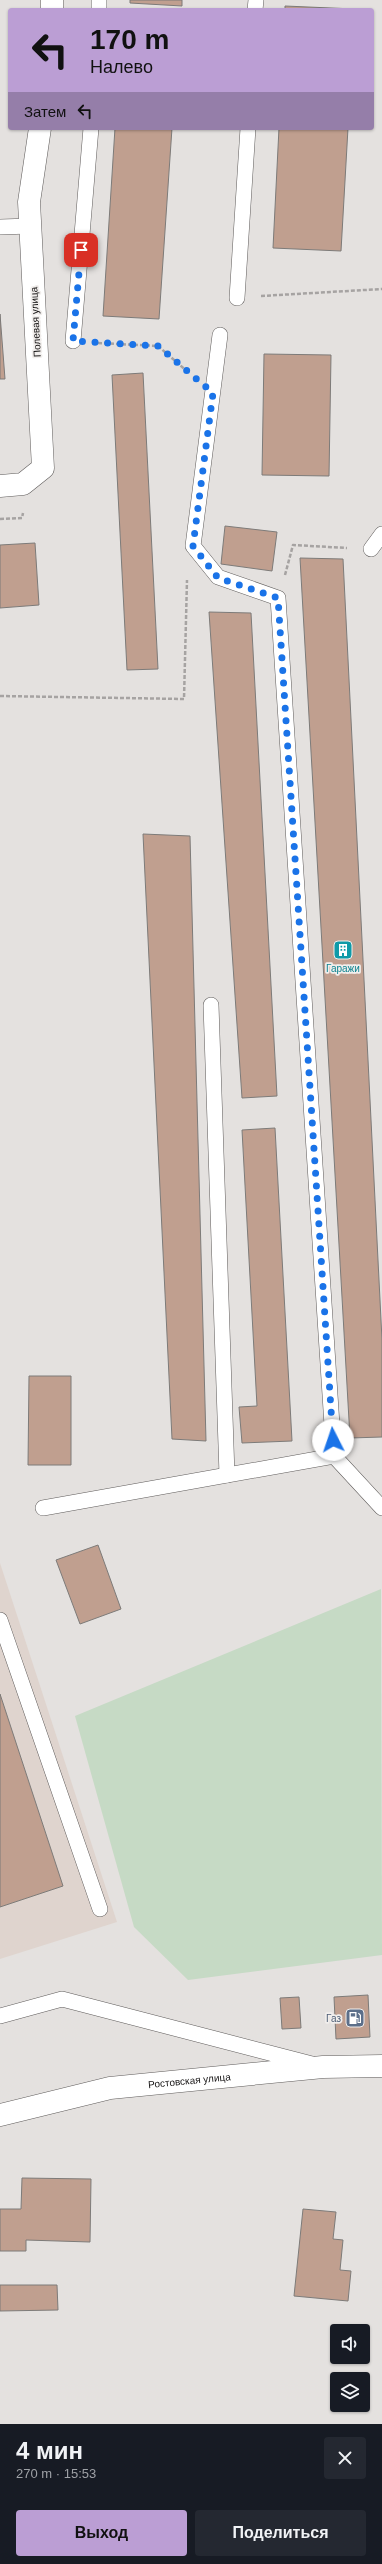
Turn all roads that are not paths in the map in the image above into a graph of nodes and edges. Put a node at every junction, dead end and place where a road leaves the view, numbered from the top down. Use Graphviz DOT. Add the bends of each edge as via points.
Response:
graph roads {
  1 [pos="40,130"];
  2 [pos="91,130"];
  3 [pos="248,130"];
  4 [pos="31,226"];
  5 [pos="0,227"];
  6 [pos="237,298"];
  7 [pos="220,335"];
  8 [pos="73,341"];
  9 [pos="0,486"];
  10 [pos="382,534"];
  11 [pos="371,549"];
  12 [pos="211,1005"];
  13 [pos="334,1456"];
  14 [pos="227,1475"];
  15 [pos="43,1508"];
  16 [pos="382,1508"];
  17 [pos="0,1620"];
  18 [pos="100,1909"];
  19 [pos="0,2016"];
  20 [pos="382,2066"];
  21 [pos="323,2067"];
  22 [pos="0,2115"];
  1 -- 4 [label="street, Полевая улица" via="30,202"];
  2 -- 8 [label="lane"];
  3 -- 6 [label="lane"];
  4 -- 5 [label="lane"];
  4 -- 9 [label="street, Полевая улица" via="43,468 23,484"];
  7 -- 13 [label="lane" via="193,546 218,578 278,598"];
  10 -- 11 [label="lane"];
  12 -- 14 [label="lane"];
  13 -- 14 [label="lane"];
  13 -- 16 [label="lane"];
  14 -- 15 [label="lane"];
  17 -- 18 [label="lane"];
  19 -- 21 [label="lane" via="62,1999"];
  20 -- 21 [label="street, Ростовская улица"];
  21 -- 22 [label="street, Ростовская улица" via="110,2088"];
}
